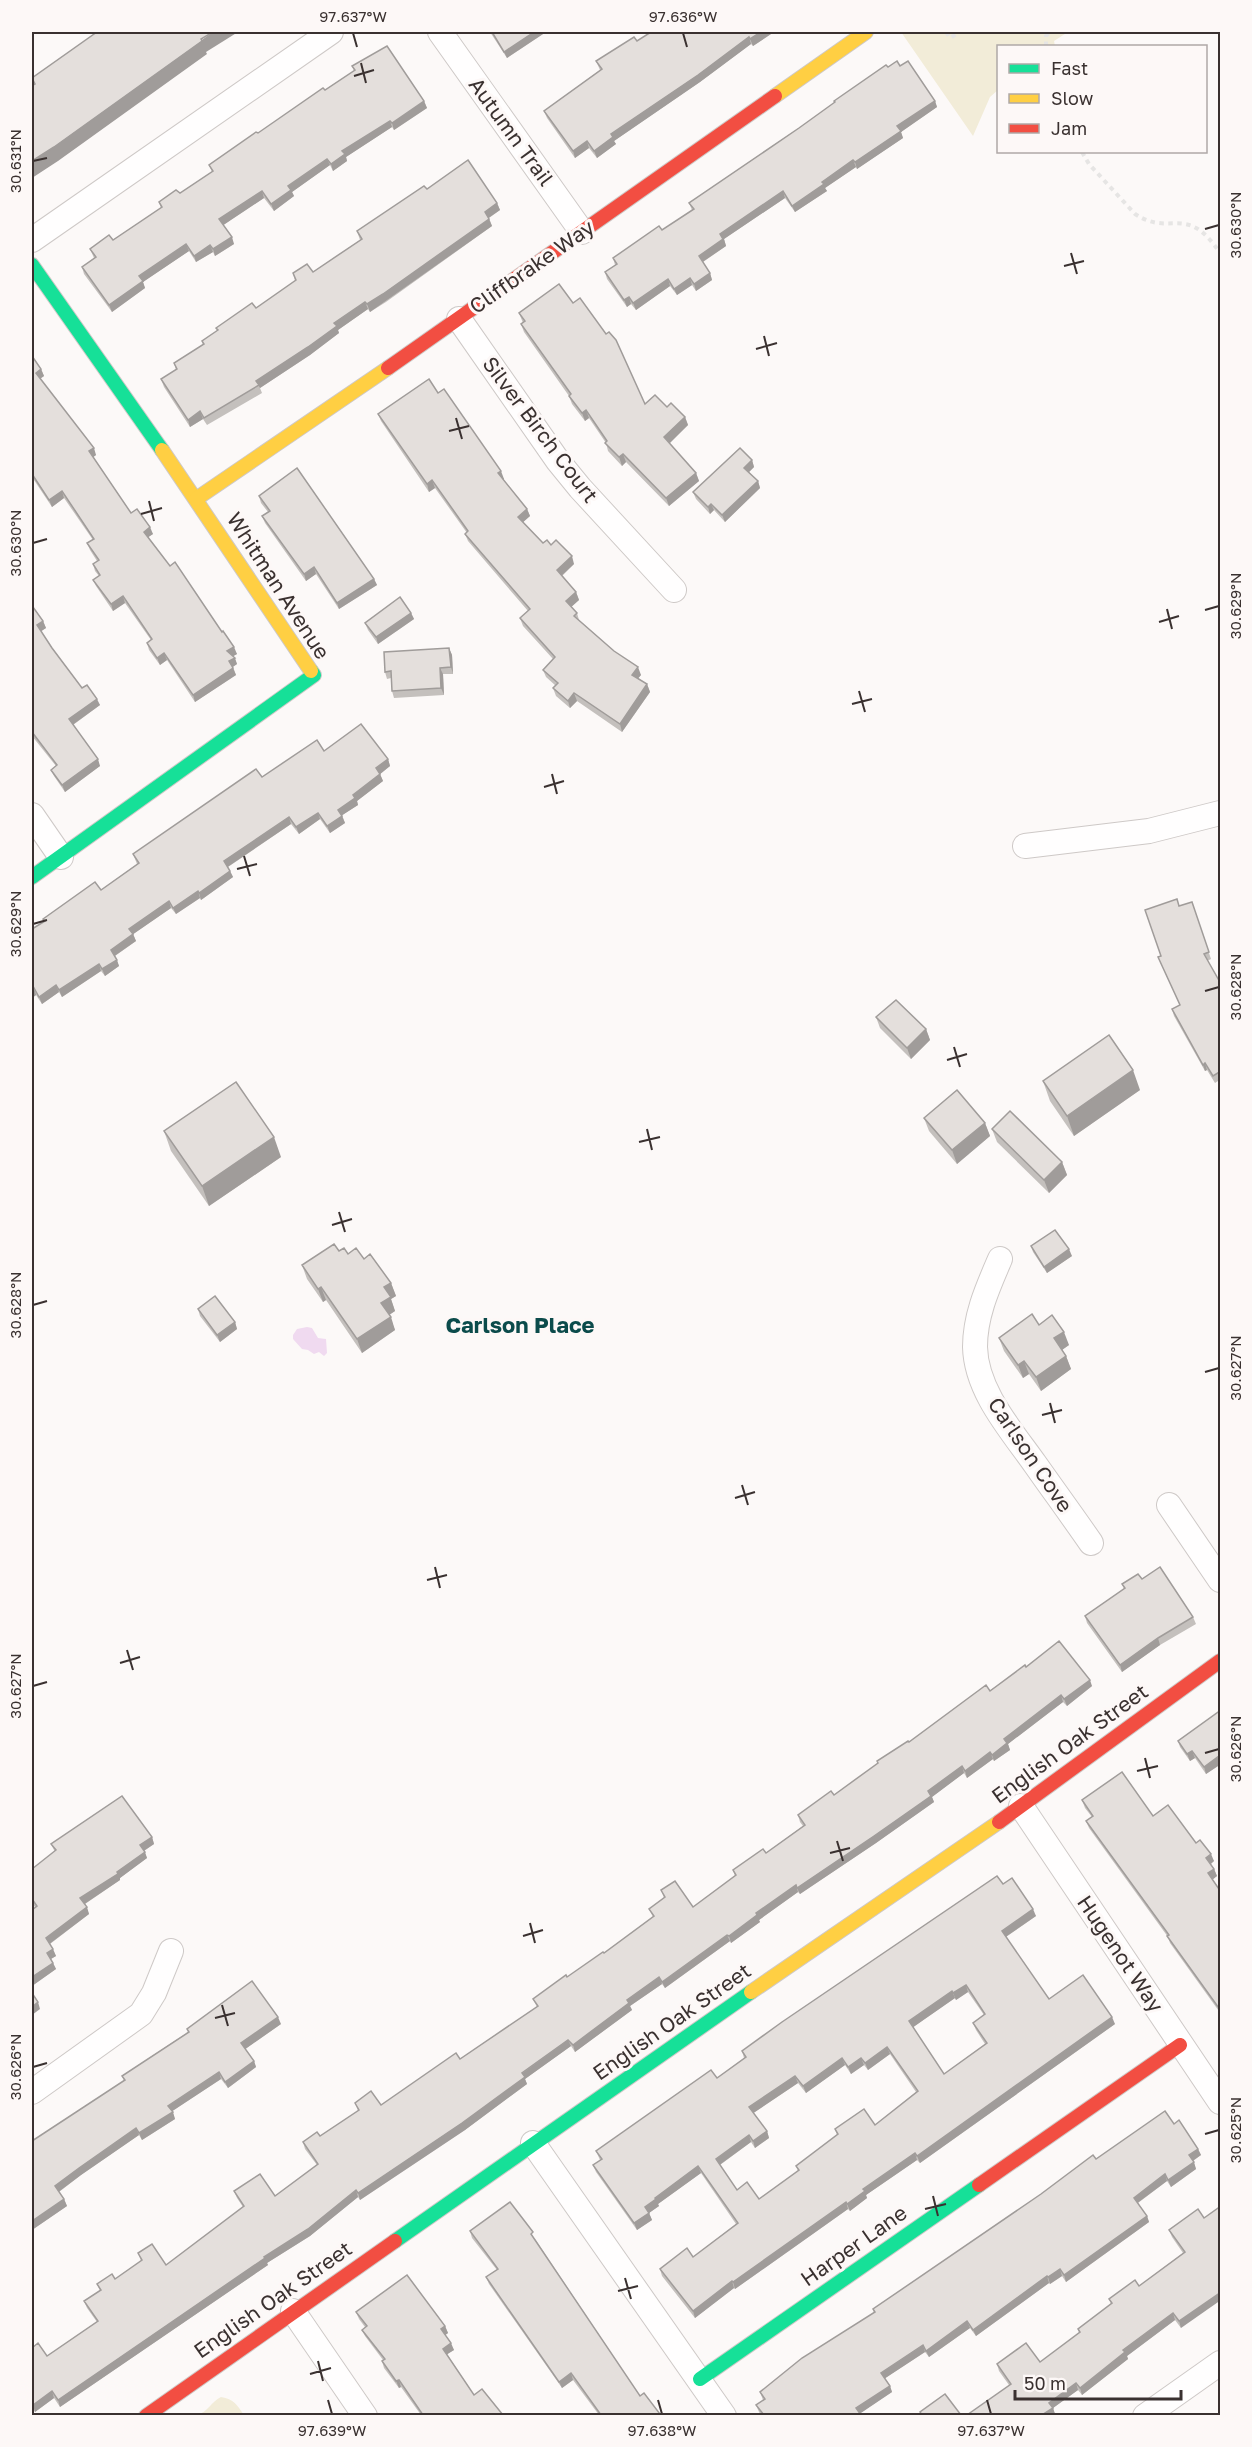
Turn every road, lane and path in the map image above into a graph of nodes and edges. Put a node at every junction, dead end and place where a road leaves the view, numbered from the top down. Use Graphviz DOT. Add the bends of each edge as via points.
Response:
graph roads {
  1 [pos="331,32"];
  2 [pos="440,32"];
  3 [pos="866,32"];
  4 [pos="946,32"];
  5 [pos="960,32"];
  6 [pos="1083,153"];
  7 [pos="582,232"];
  8 [pos="32,240"];
  9 [pos="1221,254"];
  10 [pos="32,265"];
  11 [pos="459,319"];
  12 [pos="196,499"];
  13 [pos="674,590"];
  14 [pos="1221,813"];
  15 [pos="32,815"];
  16 [pos="1025,846"];
  17 [pos="61,857"];
  18 [pos="32,877"];
  19 [pos="1000,1259"];
  20 [pos="1169,1505"];
  21 [pos="1091,1543"];
  22 [pos="1221,1580"];
  23 [pos="1221,1661"];
  24 [pos="1021,1806"];
  25 [pos="171,1951"];
  26 [pos="1180,2045"];
  27 [pos="32,2092"];
  28 [pos="1221,2102"];
  29 [pos="533,2143"];
  30 [pos="293,2311"];
  31 [pos="1221,2363"];
  32 [pos="700,2379"];
  33 [pos="146,2415"];
  34 [pos="365,2415"];
  35 [pos="724,2415"];
  36 [pos="1145,2415"];
  1 -- 8 [label="street"];
  2 -- 7 [label="street, Autumn Trail"];
  3 -- 7 [label="street, Cliffbrake Way"];
  4 -- 5 [label="path" via="950,38"];
  6 -- 9 [label="path" via="1143,220 1192,224 1203,231"];
  7 -- 11 [label="street, Cliffbrake Way"];
  10 -- 12 [label="street, Whitman Avenue"];
  11 -- 12 [label="street, Cliffbrake Way"];
  11 -- 13 [label="street, Silver Birch Court" via="558,461"];
  12 -- 17 [label="street, Whitman Avenue" via="314,675"];
  14 -- 16 [label="street" via="1149,831"];
  15 -- 17 [label="street"];
  17 -- 18 [label="street, Whitman Avenue"];
  19 -- 21 [label="street, Carlson Cove" via="977,1323 975,1349 984,1385"];
  20 -- 22 [label="street"];
  23 -- 24 [label="street, English Oak Street"];
  24 -- 26 [label="street, Hugenot Way"];
  24 -- 29 [label="street, English Oak Street"];
  25 -- 27 [label="street" via="154,1994 141,2014"];
  26 -- 28 [label="street, Hugenot Way"];
  26 -- 32 [label="street, Harper Lane"];
  29 -- 30 [label="street, English Oak Street"];
  29 -- 32 [label="street"];
  30 -- 33 [label="street, English Oak Street"];
  30 -- 34 [label="street"];
  31 -- 36 [label="street"];
  32 -- 35 [label="street"];
}
